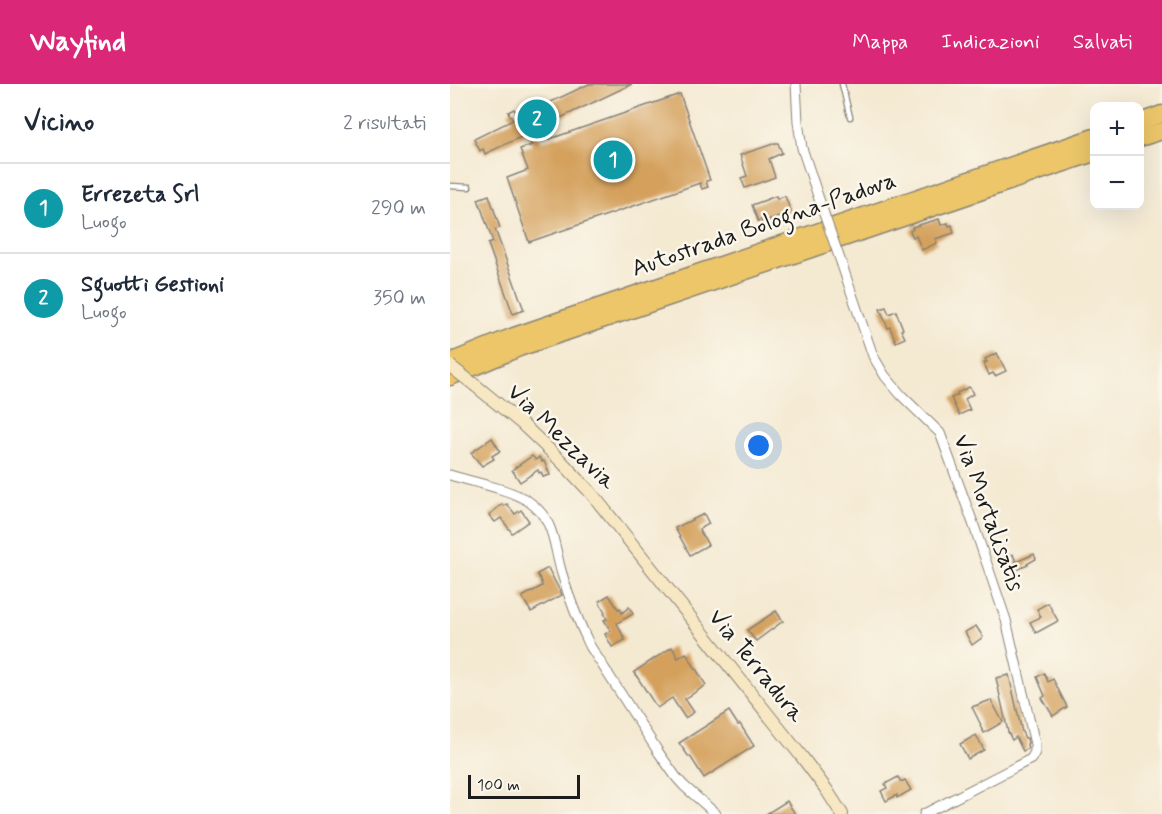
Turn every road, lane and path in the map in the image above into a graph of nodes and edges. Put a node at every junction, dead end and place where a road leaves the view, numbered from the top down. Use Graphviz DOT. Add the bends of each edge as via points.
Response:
graph roads {
  1 [pos="796,84"];
  2 [pos="842,84"];
  3 [pos="1162,114"];
  4 [pos="850,117"];
  5 [pos="1144,121"];
  6 [pos="1162,131"];
  7 [pos="1144,137"];
  8 [pos="1090,139"];
  9 [pos="1090,155"];
  10 [pos="450,186"];
  11 [pos="469,187"];
  12 [pos="450,364"];
  13 [pos="450,377"];
  14 [pos="450,475"];
  15 [pos="635,547"];
  16 [pos="716,814"];
  17 [pos="842,814"];
  18 [pos="924,814"];
  1 -- 18 [label="street, Via Mortalisatis, bridge" via="802,148 873,356 901,395 940,433 1006,620 1035,744 1031,759"];
  2 -- 4 [label="lane"];
  3 -- 5 [label="highway"];
  6 -- 7 [label="highway"];
  8 -- 12 [label="highway, Autostrada Bologna-Padova" via="514,336"];
  9 -- 13 [label="highway, Autostrada Bologna-Padova" via="530,345"];
  10 -- 11 [label="lane"];
  12 -- 15 [label="main road, Via Mezzavia, bridge" via="561,461"];
  14 -- 16 [label="street" via="517,496 545,516 565,583 591,646 658,753 684,786"];
  15 -- 17 [label="main road, Via Terradura" via="802,757"];
}
